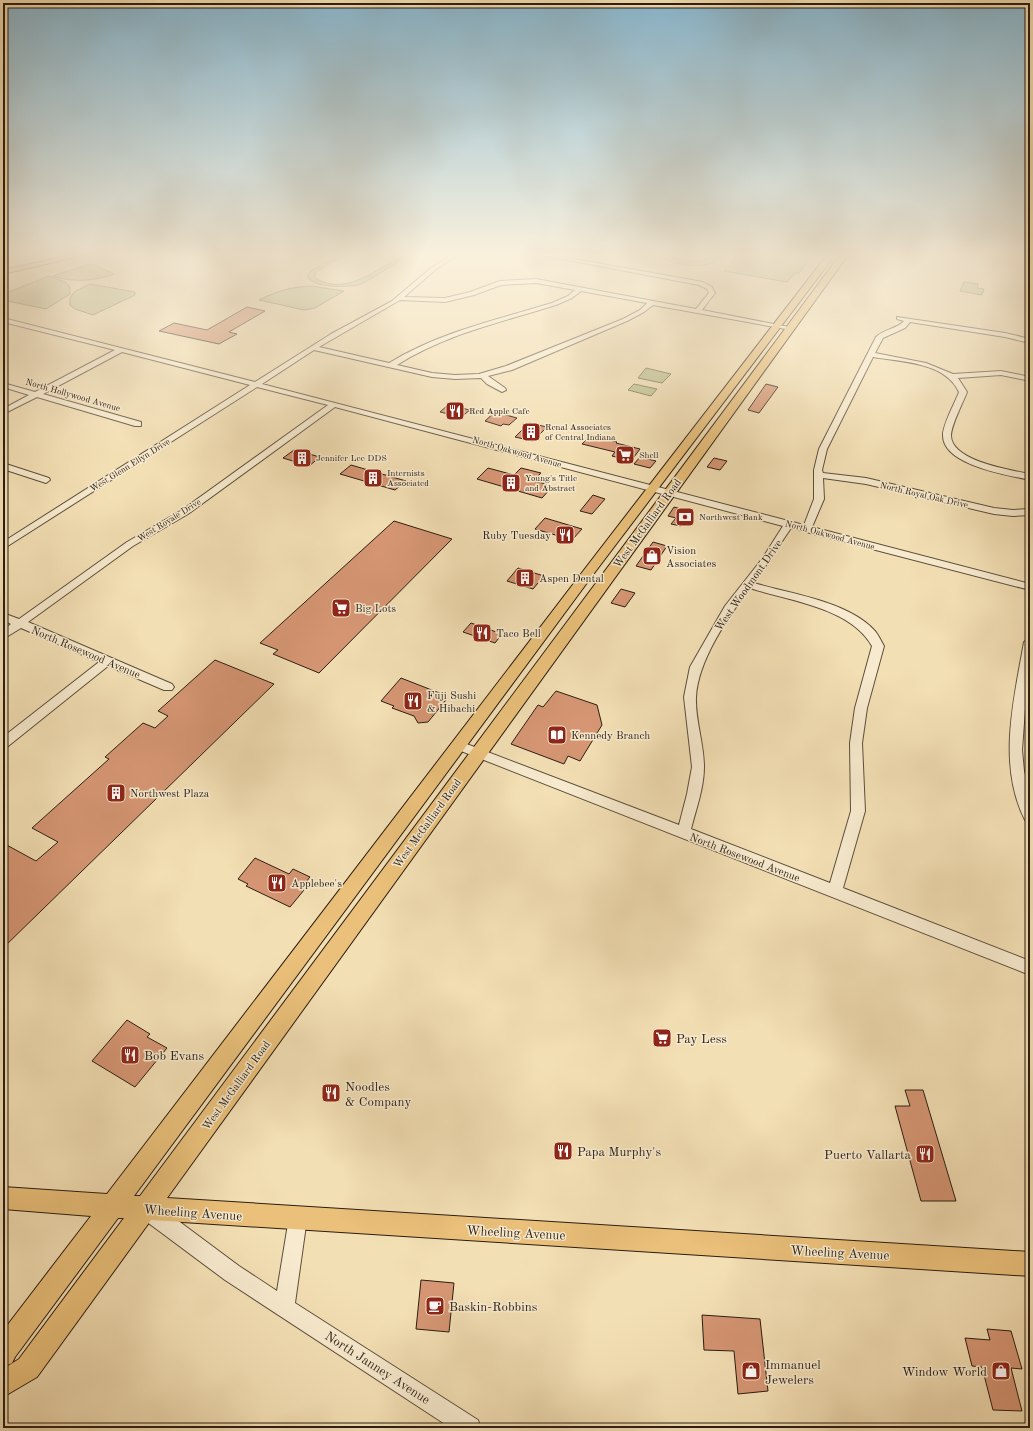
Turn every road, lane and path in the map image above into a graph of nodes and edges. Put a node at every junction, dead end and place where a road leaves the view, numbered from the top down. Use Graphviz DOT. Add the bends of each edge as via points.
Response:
graph roads {
  1 [pos="10,322"];
  2 [pos="359,322"];
  3 [pos="497,322"];
  4 [pos="621,322"];
  5 [pos="761,322"];
  6 [pos="780,322"];
  7 [pos="796,322"];
  8 [pos="907,322"];
  9 [pos="920,322"];
  10 [pos="778,325"];
  11 [pos="791,328"];
  12 [pos="1030,341"];
  13 [pos="313,348"];
  14 [pos="121,350"];
  15 [pos="871,355"];
  16 [pos="390,366"];
  17 [pos="483,375"];
  18 [pos="953,376"];
  19 [pos="1030,379"];
  20 [pos="257,384"];
  21 [pos="3,385"];
  22 [pos="502,390"];
  23 [pos="37,394"];
  24 [pos="334,404"];
  25 [pos="3,412"];
  26 [pos="138,424"];
  27 [pos="3,466"];
  28 [pos="818,475"];
  29 [pos="1030,477"];
  30 [pos="46,480"];
  31 [pos="661,491"];
  32 [pos="1030,512"];
  33 [pos="789,524"];
  34 [pos="807,529"];
  35 [pos="3,546"];
  36 [pos="747,584"];
  37 [pos="1030,587"];
  38 [pos="3,616"];
  39 [pos="20,624"];
  40 [pos="3,636"];
  41 [pos="1030,642"];
  42 [pos="107,661"];
  43 [pos="168,687"];
  44 [pos="1025,700"];
  45 [pos="3,744"];
  46 [pos="460,746"];
  47 [pos="478,752"];
  48 [pos="1030,816"];
  49 [pos="683,833"];
  50 [pos="835,892"];
  51 [pos="1030,968"];
  52 [pos="3,1198"];
  53 [pos="113,1205"];
  54 [pos="146,1209"];
  55 [pos="298,1218"];
  56 [pos="1030,1264"];
  57 [pos="285,1306"];
  58 [pos="3,1354"];
  59 [pos="3,1384"];
  60 [pos="470,1428"];
  1 -- 14 [label="street, North Oakwood Avenue"];
  2 -- 13 [label="street, West Glenn Ellyn Drive"];
  3 -- 16 [label="street" via="433,342"];
  4 -- 17 [label="street" via="502,370"];
  5 -- 10 [label="street"];
  6 -- 10 [label="main road, West McGalliard Road"];
  7 -- 11 [label="main road, West McGalliard Road"];
  8 -- 15 [label="street" via="903,326 884,334"];
  9 -- 12 [label="street"];
  10 -- 11 [label="street"];
  10 -- 31 [label="main road, West McGalliard Road"];
  11 -- 31 [label="main road, West McGalliard Road"];
  13 -- 16 [label="street"];
  13 -- 20 [label="street, West Glenn Ellyn Drive"];
  14 -- 20 [label="street, North Oakwood Avenue"];
  14 -- 23 [label="street"];
  15 -- 18 [label="street" via="928,366"];
  15 -- 28 [label="street" via="823,449"];
  16 -- 17 [label="street" via="439,376"];
  17 -- 22 [label="street"];
  18 -- 19 [label="street" via="1001,373"];
  18 -- 29 [label="street" via="960,382 963,392 946,437 950,444 962,456 980,465"];
  20 -- 24 [label="street, North Oakwood Avenue"];
  20 -- 35 [label="street, West Glenn Ellyn Drive"];
  21 -- 23 [label="street, North Hollywood Avenue"];
  23 -- 25 [label="street"];
  23 -- 26 [label="street, North Hollywood Avenue"];
  24 -- 31 [label="street, North Oakwood Avenue"];
  24 -- 39 [label="street, West Royale Drive" via="185,512 130,544"];
  27 -- 30 [label="street"];
  28 -- 32 [label="street, North Royal Oak Drive" via="870,482 994,511"];
  28 -- 34 [label="street" via="818,499"];
  31 -- 33 [label="street, North Oakwood Avenue"];
  31 -- 46 [label="main road, West McGalliard Road" via="588,573"];
  31 -- 47 [label="main road, West McGalliard Road"];
  33 -- 34 [label="street, North Oakwood Avenue"];
  33 -- 36 [label="street, West Woodmont Drive" via="774,549"];
  34 -- 37 [label="street, North Oakwood Avenue"];
  36 -- 49 [label="street, West Woodmont Drive" via="729,608 705,649 693,677 690,697 698,767 694,794"];
  36 -- 50 [label="street" via="852,618 870,631 878,646 861,708 856,743 858,811"];
  38 -- 39 [label="street, North Rosewood Avenue"];
  39 -- 40 [label="street, West Royale Drive"];
  39 -- 42 [label="street, North Rosewood Avenue"];
  41 -- 44 [label="street"];
  42 -- 43 [label="street, North Rosewood Avenue"];
  42 -- 45 [label="street"];
  44 -- 48 [label="street" via="1016,729 1015,755 1018,778"];
  46 -- 47 [label="street, North Rosewood Avenue"];
  46 -- 53 [label="main road, West McGalliard Road"];
  47 -- 49 [label="street, North Rosewood Avenue"];
  47 -- 54 [label="main road, West McGalliard Road"];
  49 -- 50 [label="street, North Rosewood Avenue"];
  50 -- 51 [label="street, North Rosewood Avenue"];
  52 -- 53 [label="main road, Wheeling Avenue"];
  53 -- 54 [label="main road, Wheeling Avenue"];
  53 -- 58 [label="main road, West McGalliard Road"];
  54 -- 55 [label="main road, Wheeling Avenue"];
  54 -- 57 [label="street, North Janney Avenue" via="232,1273"];
  54 -- 59 [label="main road, West McGalliard Road" via="28,1368"];
  55 -- 56 [label="main road, Wheeling Avenue"];
  55 -- 57 [label="street"];
  57 -- 60 [label="street, North Janney Avenue"];
}
